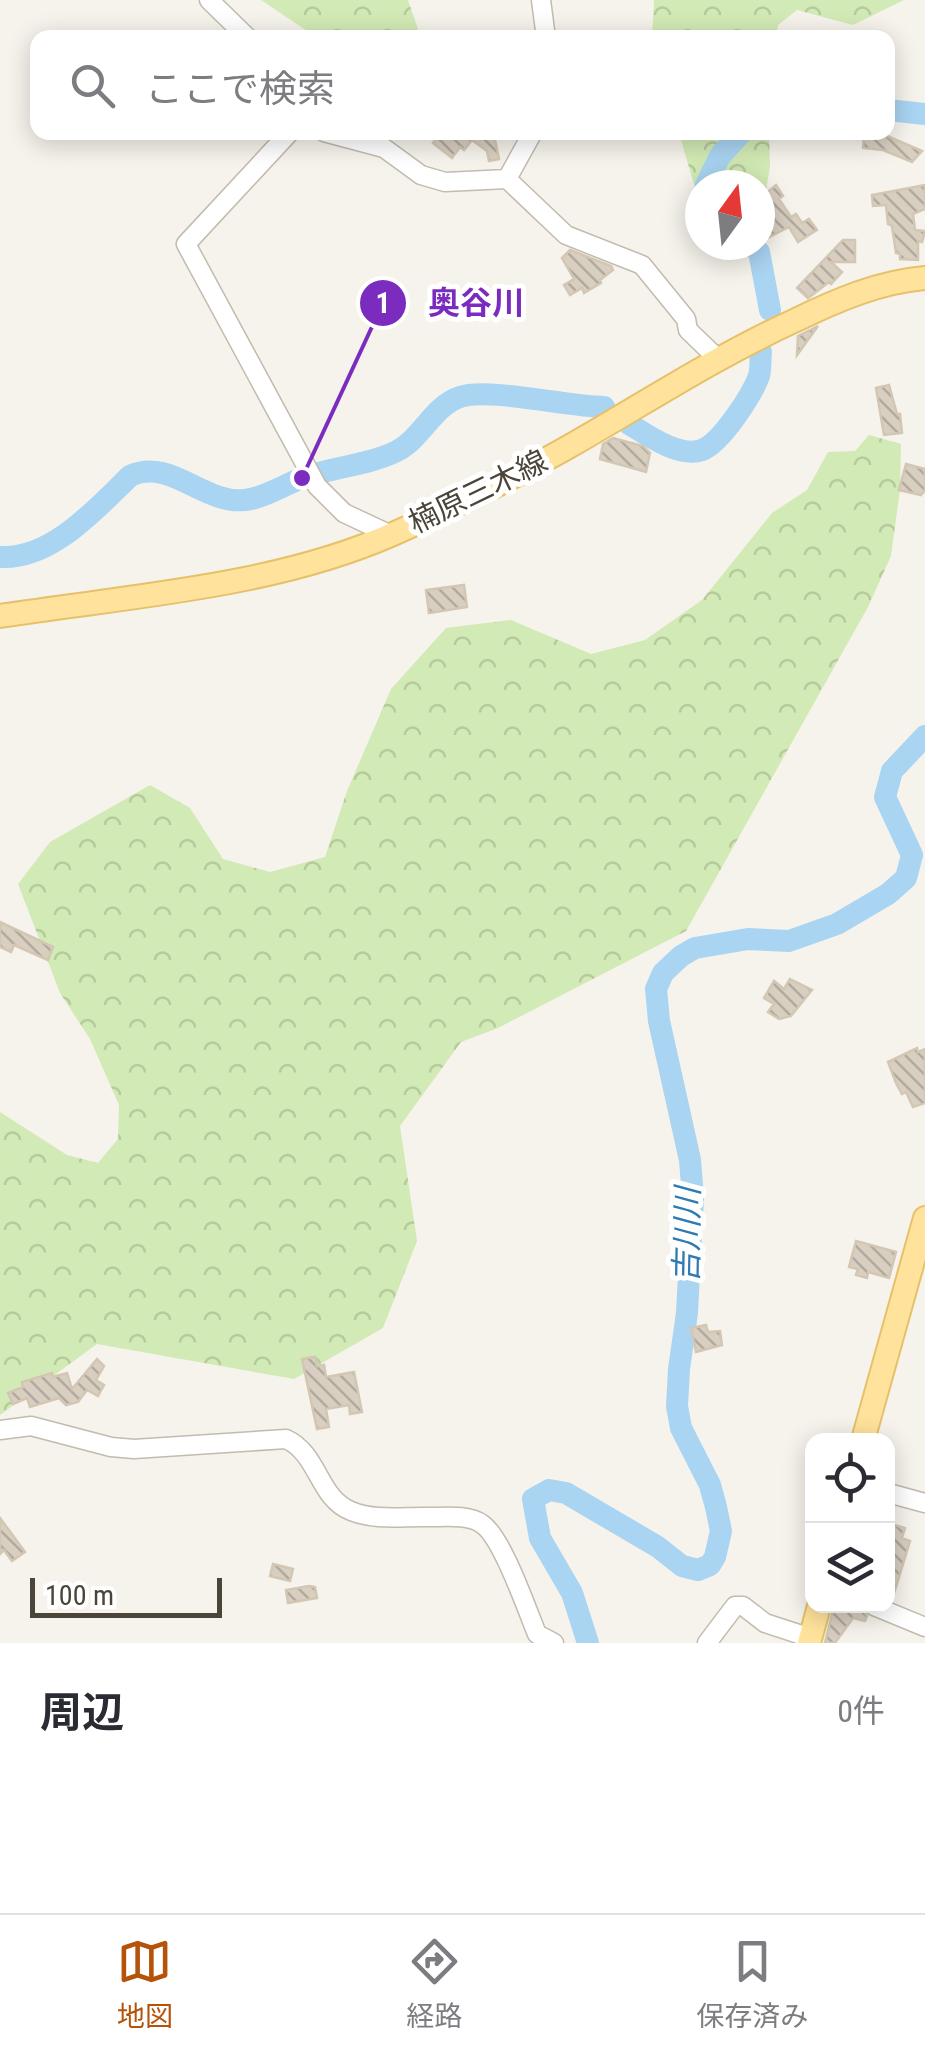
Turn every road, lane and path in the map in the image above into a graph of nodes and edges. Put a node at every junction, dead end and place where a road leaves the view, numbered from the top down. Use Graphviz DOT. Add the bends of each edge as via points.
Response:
graph roads {
  1 [pos="209,0"];
  2 [pos="541,0"];
  3 [pos="240,30"];
  4 [pos="545,30"];
  5 [pos="283,140"];
  6 [pos="354,140"];
  7 [pos="528,140"];
  8 [pos="506,179"];
  9 [pos="925,278"];
  10 [pos="717,358"];
  11 [pos="391,535"];
  12 [pos="0,616"];
  13 [pos="925,1218"];
  14 [pos="0,1430"];
  15 [pos="866,1433"];
  16 [pos="895,1495"];
  17 [pos="925,1503"];
  18 [pos="818,1613"];
  19 [pos="891,1613"];
  20 [pos="925,1627"];
  21 [pos="810,1640"];
  22 [pos="554,1643"];
  23 [pos="707,1643"];
  1 -- 3 [label="street"];
  2 -- 4 [label="street"];
  5 -- 11 [label="street" via="186,244 318,486 344,513"];
  6 -- 8 [label="street" via="384,148 421,175 445,182"];
  7 -- 8 [label="street"];
  8 -- 10 [label="street" via="566,235 642,265"];
  9 -- 10 [label="main road, 楠原三木線" via="858,293"];
  10 -- 11 [label="main road, 楠原三木線" via="576,442"];
  11 -- 12 [label="main road, 楠原三木線" via="300,567"];
  13 -- 15 [label="main road"];
  14 -- 22 [label="street" via="30,1426 134,1449 286,1439 300,1445 332,1501 352,1511 484,1524 515,1575 538,1634"];
  16 -- 17 [label="street"];
  18 -- 21 [label="main road"];
  19 -- 20 [label="street"];
  21 -- 23 [label="street" via="735,1606"];
}
